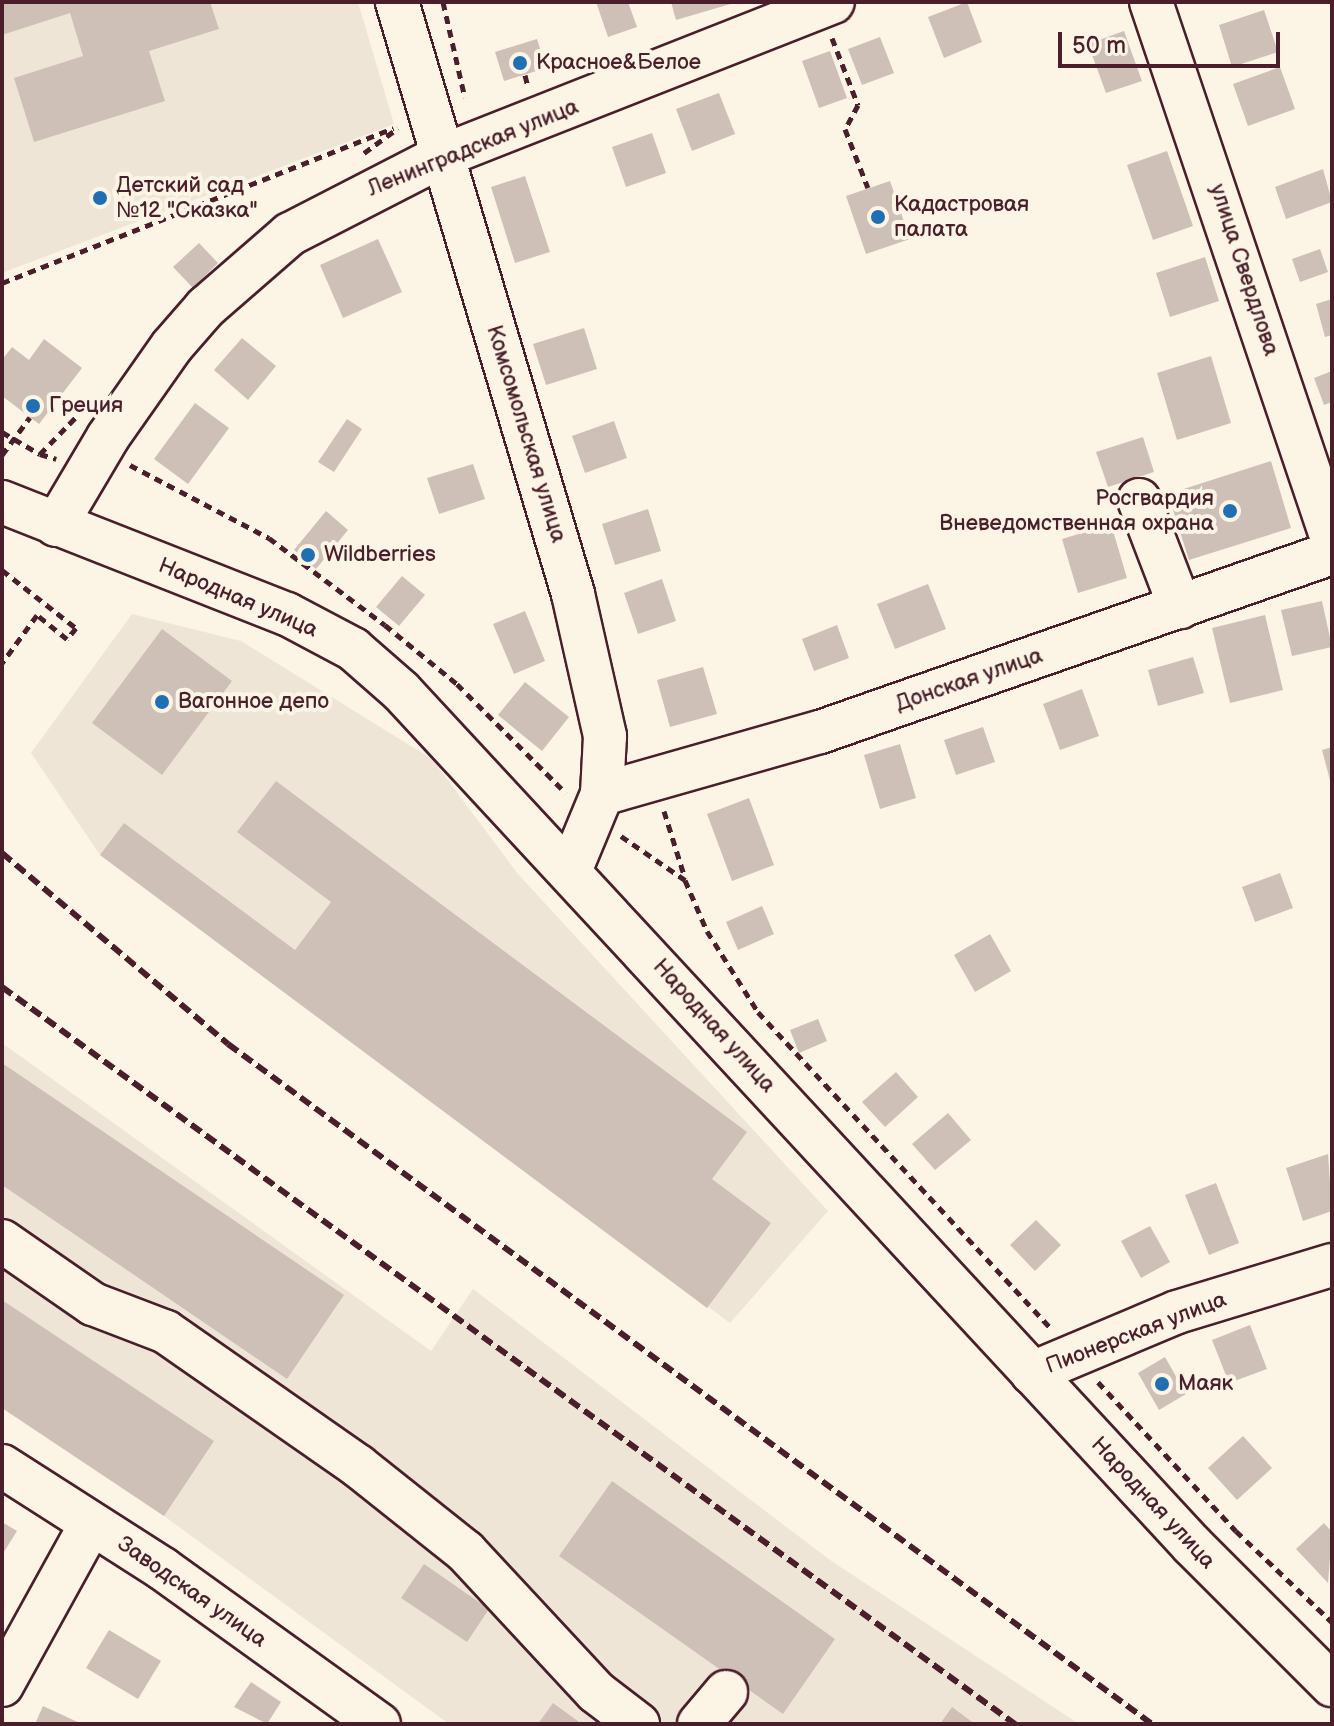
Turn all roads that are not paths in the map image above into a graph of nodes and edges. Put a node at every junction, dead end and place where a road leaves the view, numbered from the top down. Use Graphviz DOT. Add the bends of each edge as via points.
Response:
graph roads {
  1 [pos="397,2"];
  2 [pos="1151,2"];
  3 [pos="826,5"];
  4 [pos="442,156"];
  5 [pos="1139,500"];
  6 [pos="2,502"];
  7 [pos="56,525"];
  8 [pos="1332,539"];
  9 [pos="1332,553"];
  10 [pos="1180,607"];
  11 [pos="602,794"];
  12 [pos="571,869"];
  13 [pos="2,1241"];
  14 [pos="1332,1265"];
  15 [pos="1032,1373"];
  16 [pos="2,1466"];
  17 [pos="91,1524"];
  18 [pos="2,1685"];
  19 [pos="1332,1685"];
  20 [pos="726,1692"];
  21 [pos="379,1724"];
  22 [pos="638,1724"];
  23 [pos="699,1724"];
  1 -- 4 [label="street, Комсомольская улица"];
  2 -- 8 [label="street, улица Свердлова"];
  3 -- 4 [label="street, Ленинградская улица"];
  4 -- 7 [label="street, Ленинградская улица" via="290,234 206,307 138,392"];
  4 -- 11 [label="street, Комсомольская улица" via="573,594 605,736"];
  5 -- 10 [label="street"];
  6 -- 7 [label="street, Народная улица"];
  7 -- 12 [label="street, Народная улица" via="287,614 353,649"];
  9 -- 10 [label="street, Донская улица"];
  10 -- 11 [label="street, Донская улица" via="820,732"];
  11 -- 12 [label="street, Комсомольская улица"];
  12 -- 15 [label="street, Народная улица"];
  13 -- 22 [label="street" via="93,1304 166,1332 358,1466 465,1551 596,1692"];
  14 -- 15 [label="street, Пионерская улица" via="1177,1312"];
  15 -- 19 [label="street, Народная улица"];
  16 -- 17 [label="street, Заводская улица"];
  17 -- 18 [label="street"];
  17 -- 21 [label="street, Заводская улица"];
  20 -- 23 [label="street"];
}
